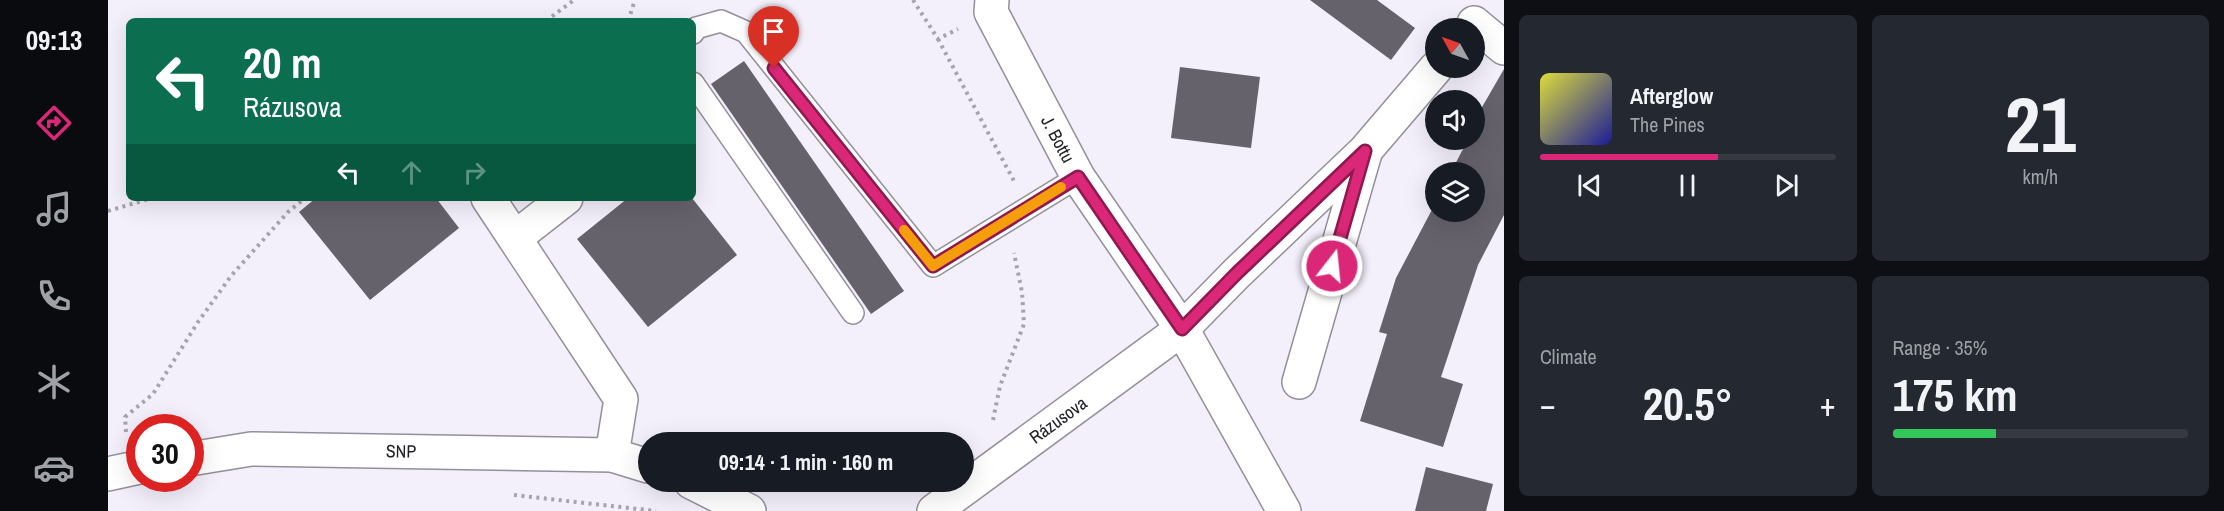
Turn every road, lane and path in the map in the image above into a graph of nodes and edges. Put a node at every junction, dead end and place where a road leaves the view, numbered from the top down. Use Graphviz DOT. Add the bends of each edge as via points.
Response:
graph roads {
  1 [pos="574,0"];
  2 [pos="634,0"];
  3 [pos="913,0"];
  4 [pos="992,6"];
  5 [pos="1478,17"];
  6 [pos="550,18"];
  7 [pos="629,18"];
  8 [pos="696,28"];
  9 [pos="938,39"];
  10 [pos="1504,48"];
  11 [pos="1427,78"];
  12 [pos="696,87"];
  13 [pos="1365,151"];
  14 [pos="1078,177"];
  15 [pos="142,201"];
  16 [pos="301,201"];
  17 [pos="490,201"];
  18 [pos="562,201"];
  19 [pos="1029,207"];
  20 [pos="108,211"];
  21 [pos="516,237"];
  22 [pos="853,313"];
  23 [pos="1182,329"];
  24 [pos="1299,382"];
  25 [pos="612,455"];
  26 [pos="204,457"];
  27 [pos="638,463"];
  28 [pos="124,470"];
  29 [pos="981,477"];
  30 [pos="711,492"];
  31 [pos="507,494"];
  32 [pos="656,511"];
  33 [pos="749,511"];
  34 [pos="934,511"];
  35 [pos="1284,511"];
  1 -- 6 [label="path"];
  2 -- 7 [label="path"];
  3 -- 9 [label="path"];
  4 -- 9 [label="path"];
  4 -- 14 [label="street, J. Bottu"];
  5 -- 10 [label="street"];
  8 -- 19 [label="lane" via="721,21 746,32 933,266"];
  9 -- 19 [label="path"];
  11 -- 13 [label="street, Rázusova"];
  12 -- 22 [label="lane"];
  13 -- 23 [label="street, Rázusova"];
  13 -- 24 [label="street"];
  14 -- 19 [label="lane"];
  14 -- 23 [label="street, J. Bottu"];
  15 -- 20 [label="path"];
  16 -- 28 [label="path" via="231,276 153,394 125,417"];
  17 -- 21 [label="street"];
  18 -- 21 [label="street"];
  19 -- 29 [label="path" via="1014,248 1024,324 1000,386"];
  21 -- 25 [label="street" via="621,399"];
  23 -- 29 [label="street, Rázusova"];
  23 -- 35 [label="street"];
  25 -- 26 [label="street, SNP" via="251,449"];
  25 -- 27 [label="street, SNP"];
  29 -- 34 [label="street, Rázusova"];
  30 -- 33 [label="street"];
  31 -- 32 [label="path"];
}
